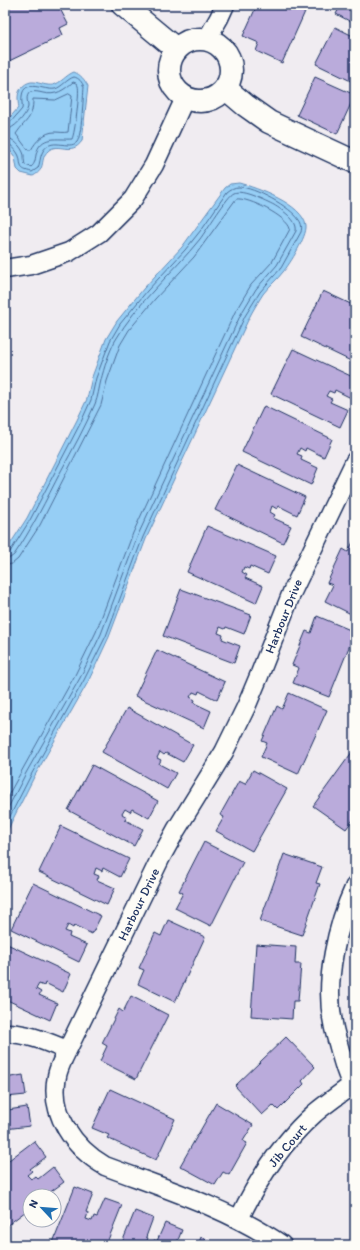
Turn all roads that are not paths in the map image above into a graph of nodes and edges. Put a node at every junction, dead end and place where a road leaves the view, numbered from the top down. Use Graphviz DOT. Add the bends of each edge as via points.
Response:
graph roads {
  1 [pos="123,5"];
  2 [pos="225,5"];
  3 [pos="207,39"];
  4 [pos="176,49"];
  5 [pos="226,88"];
  6 [pos="186,98"];
  7 [pos="355,162"];
  8 [pos="5,269"];
  9 [pos="355,461"];
  10 [pos="355,886"];
  11 [pos="5,1033"];
  12 [pos="67,1050"];
  13 [pos="353,1087"];
  14 [pos="239,1219"];
  15 [pos="282,1245"];
  1 -- 4 [label="street"];
  2 -- 3 [label="street"];
  3 -- 4 [label="street" via="190,40"];
  3 -- 5 [label="street" via="224,50 229,59 230,79"];
  4 -- 6 [label="street" via="171,57 169,76 178,93"];
  5 -- 6 [label="street" via="212,99 194,101"];
  5 -- 7 [label="street" via="269,122"];
  6 -- 8 [label="street" via="154,165 133,200 99,233 69,252 31,265"];
  9 -- 12 [label="street, Harbour Drive" via="292,592 260,676 224,752 160,859"];
  10 -- 13 [label="street" via="340,925 333,956 330,989 332,1022"];
  11 -- 12 [label="street" via="43,1040"];
  12 -- 14 [label="street, Harbour Drive" via="57,1077 56,1095 59,1114 66,1130 78,1146 105,1166"];
  13 -- 14 [label="street, Jib Court" via="316,1113 295,1132 264,1172"];
  14 -- 15 [label="street, Harbour Drive"];
}
